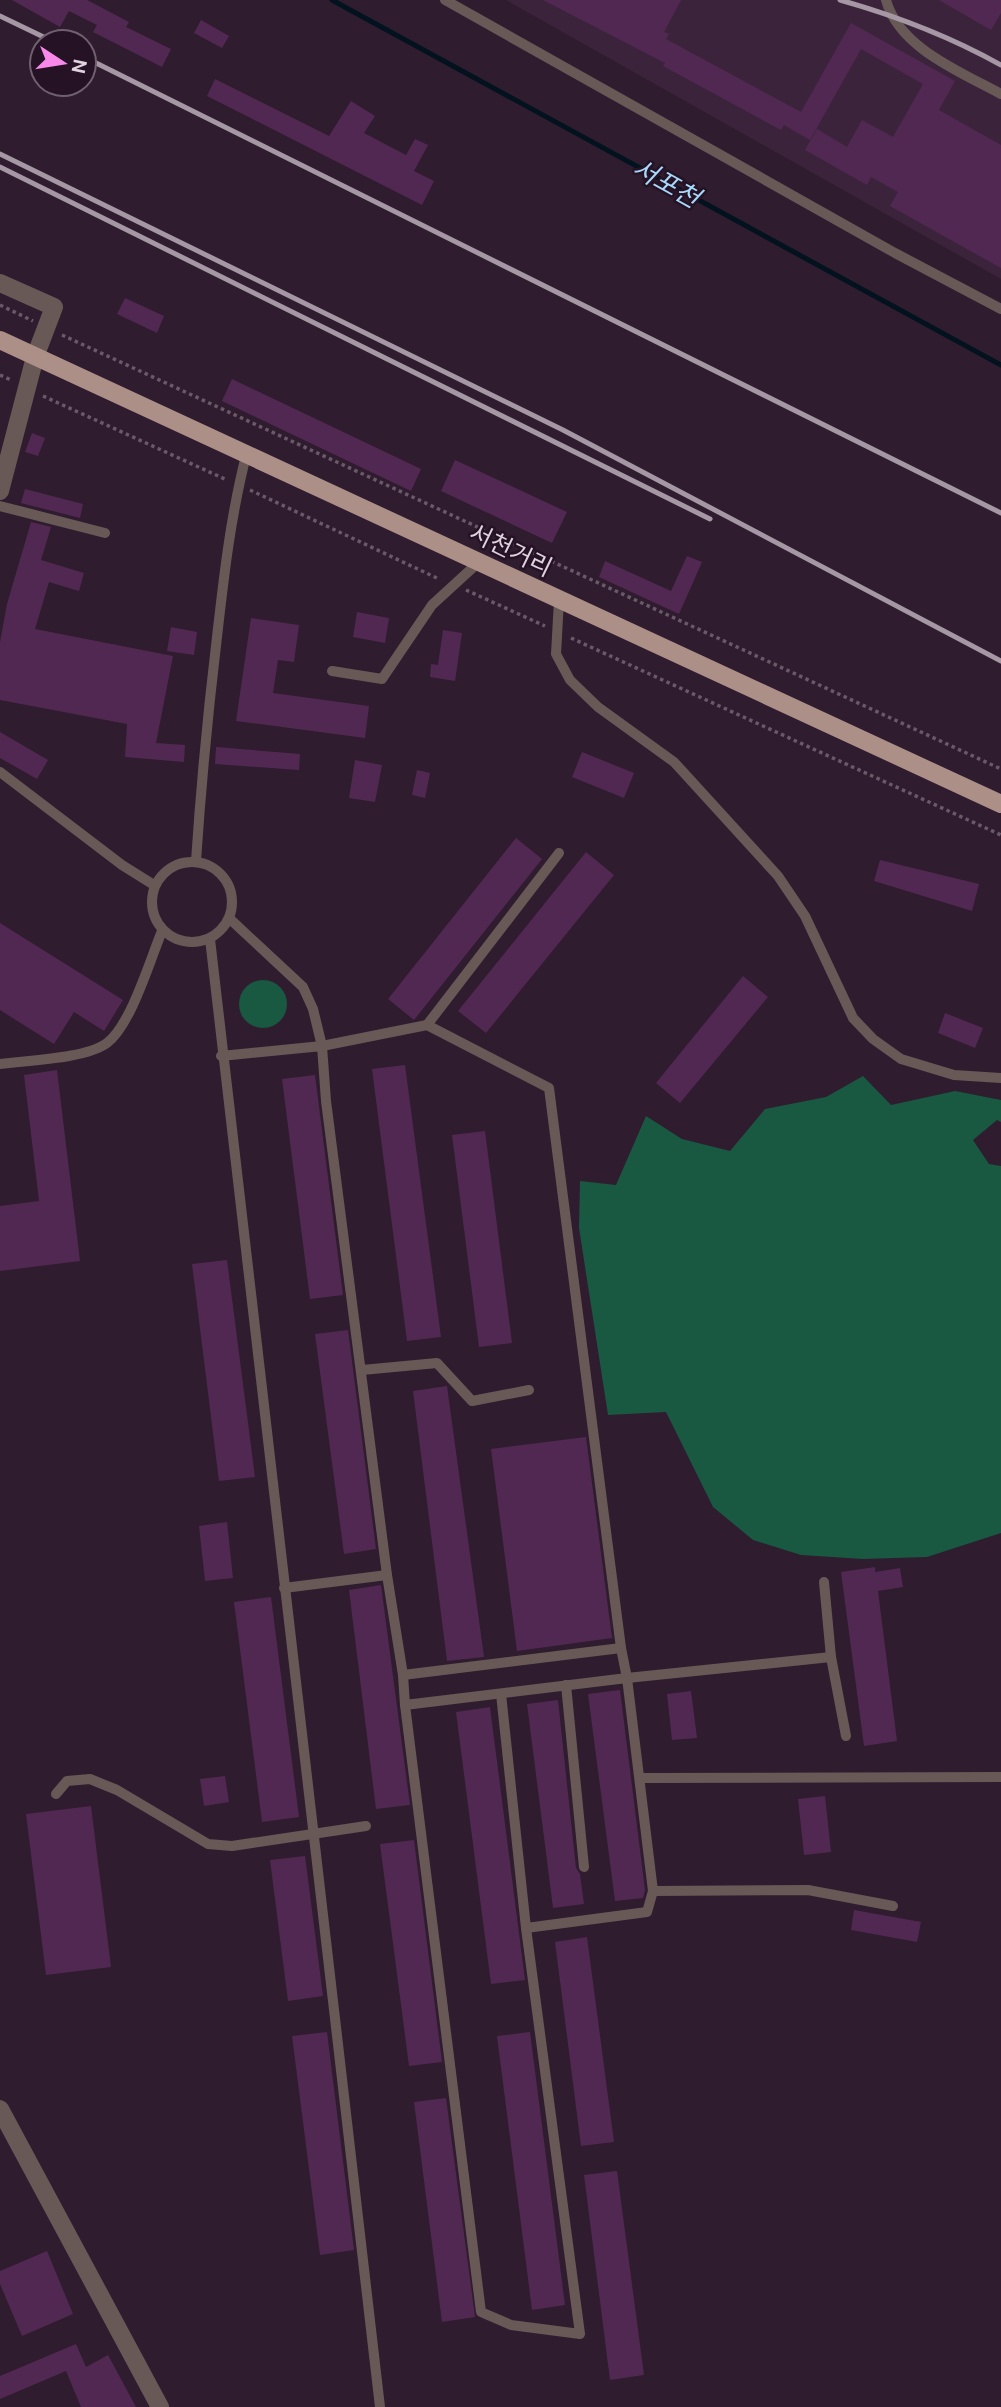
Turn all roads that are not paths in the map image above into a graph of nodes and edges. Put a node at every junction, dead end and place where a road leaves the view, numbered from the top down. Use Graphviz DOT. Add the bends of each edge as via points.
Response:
graph roads {
  1 [pos="445,0"];
  2 [pos="886,0"];
  3 [pos="1001,94"];
  4 [pos="0,282"];
  5 [pos="1001,309"];
  6 [pos="0,340"];
  7 [pos="35,357"];
  8 [pos="247,452"];
  9 [pos="0,491"];
  10 [pos="0,506"];
  11 [pos="105,533"];
  12 [pos="480,561"];
  13 [pos="559,600"];
  14 [pos="332,671"];
  15 [pos="0,772"];
  16 [pos="1001,804"];
  17 [pos="559,853"];
  18 [pos="196,861"];
  19 [pos="154,885"];
  20 [pos="230,919"];
  21 [pos="162,931"];
  22 [pos="210,939"];
  23 [pos="427,1025"];
  24 [pos="322,1046"];
  25 [pos="221,1056"];
  26 [pos="0,1064"];
  27 [pos="1001,1078"];
  28 [pos="362,1370"];
  29 [pos="529,1390"];
  30 [pos="387,1575"];
  31 [pos="824,1582"];
  32 [pos="284,1588"];
  33 [pos="621,1648"];
  34 [pos="831,1657"];
  35 [pos="403,1675"];
  36 [pos="627,1678"];
  37 [pos="566,1685"];
  38 [pos="502,1694"];
  39 [pos="405,1705"];
  40 [pos="846,1736"];
  41 [pos="1001,1777"];
  42 [pos="642,1778"];
  43 [pos="56,1794"];
  44 [pos="366,1826"];
  45 [pos="313,1833"];
  46 [pos="584,1867"];
  47 [pos="653,1891"];
  48 [pos="893,1906"];
  49 [pos="526,1928"];
  50 [pos="0,2109"];
  51 [pos="160,2407"];
  52 [pos="380,2407"];
  1 -- 5 [label="lane"];
  2 -- 3 [label="lane" via="904,33"];
  4 -- 7 [label="street" via="54,307"];
  6 -- 7 [label="main road, 서천거리"];
  7 -- 8 [label="main road, 서천거리"];
  7 -- 9 [label="street"];
  8 -- 12 [label="main road, 서천거리"];
  8 -- 18 [label="lane" via="224,575"];
  10 -- 11 [label="lane"];
  12 -- 13 [label="main road, 서천거리"];
  12 -- 14 [label="lane" via="432,606 382,679"];
  13 -- 16 [label="main road, 서천거리"];
  13 -- 27 [label="lane" via="556,654 570,680 598,707 674,762 778,876 805,916 853,1018 873,1040 922,1067 954,1075"];
  15 -- 19 [label="lane"];
  17 -- 23 [label="lane"];
  18 -- 19 [label="lane" via="171,866"];
  18 -- 20 [label="lane" via="220,871 233,893"];
  19 -- 21 [label="lane" via="151,911"];
  20 -- 22 [label="lane"];
  20 -- 24 [label="lane" via="303,988"];
  21 -- 22 [label="lane" via="188,944"];
  21 -- 26 [label="lane" via="122,1023 108,1042 91,1051"];
  22 -- 25 [label="lane"];
  23 -- 24 [label="lane"];
  23 -- 33 [label="lane" via="549,1088"];
  24 -- 25 [label="lane"];
  24 -- 28 [label="lane"];
  25 -- 32 [label="lane"];
  28 -- 29 [label="lane" via="437,1363 472,1401"];
  28 -- 30 [label="lane"];
  30 -- 32 [label="lane"];
  30 -- 35 [label="lane"];
  31 -- 34 [label="lane"];
  32 -- 45 [label="lane"];
  33 -- 35 [label="lane"];
  33 -- 36 [label="lane"];
  34 -- 36 [label="lane"];
  34 -- 40 [label="lane"];
  35 -- 39 [label="lane"];
  36 -- 37 [label="lane"];
  36 -- 42 [label="lane"];
  37 -- 38 [label="lane"];
  37 -- 46 [label="lane"];
  38 -- 39 [label="lane"];
  38 -- 49 [label="lane"];
  39 -- 49 [label="lane" via="481,2312 511,2325 580,2334"];
  41 -- 42 [label="lane"];
  42 -- 47 [label="lane"];
  43 -- 45 [label="lane" via="67,1781 90,1779 208,1844 232,1846"];
  44 -- 45 [label="lane"];
  45 -- 52 [label="lane"];
  47 -- 48 [label="lane" via="808,1890"];
  47 -- 49 [label="lane" via="647,1912"];
  50 -- 51 [label="street"];
}
